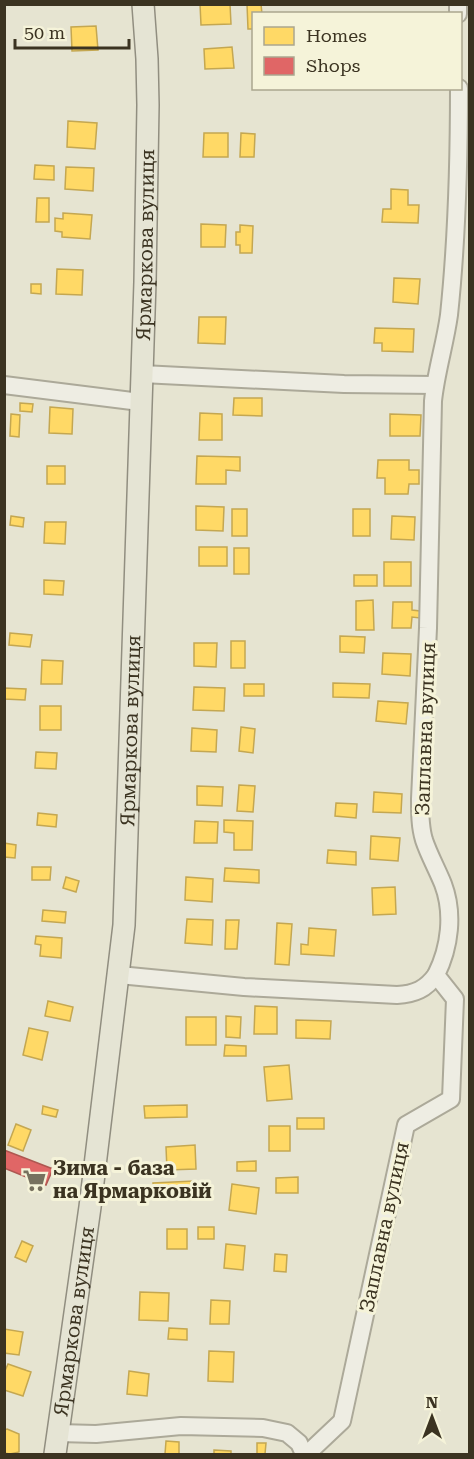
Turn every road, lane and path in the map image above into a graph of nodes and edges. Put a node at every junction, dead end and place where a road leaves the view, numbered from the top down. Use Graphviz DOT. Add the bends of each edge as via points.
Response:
graph roads {
  1 [pos="143,4"];
  2 [pos="459,90"];
  3 [pos="142,374"];
  4 [pos="4,385"];
  5 [pos="435,385"];
  6 [pos="140,402"];
  7 [pos="119,975"];
  8 [pos="436,975"];
  9 [pos="58,1433"];
  10 [pos="55,1455"];
  11 [pos="305,1455"];
  1 -- 3 [label="main road, Ярмаркова вулиця" via="148,105"];
  2 -- 5 [label="street, Заплавна вулиця" via="457,227 446,333"];
  3 -- 5 [label="street"];
  3 -- 6 [label="main road, Ярмаркова вулиця"];
  4 -- 6 [label="street"];
  5 -- 8 [label="street, Заплавна вулиця" via="420,806 424,841 444,888 449,912 447,945"];
  6 -- 7 [label="main road, Ярмаркова вулиця" via="125,902"];
  7 -- 8 [label="street" via="397,995 417,992"];
  7 -- 9 [label="main road, Ярмаркова вулиця"];
  8 -- 11 [label="street, Заплавна вулиця" via="455,999 451,1099 406,1125 342,1420"];
  9 -- 10 [label="main road, Ярмаркова вулиця"];
  9 -- 11 [label="street" via="96,1434 181,1426 263,1428 287,1433"];
}
